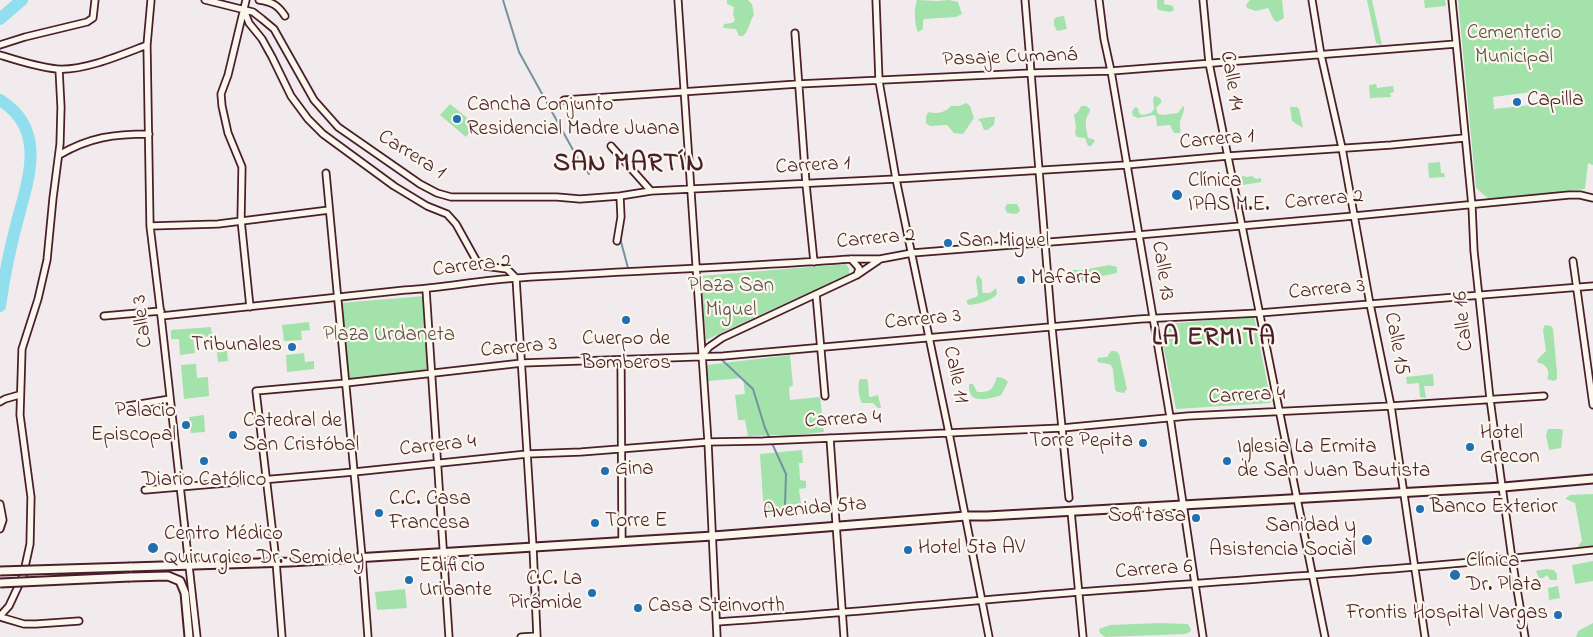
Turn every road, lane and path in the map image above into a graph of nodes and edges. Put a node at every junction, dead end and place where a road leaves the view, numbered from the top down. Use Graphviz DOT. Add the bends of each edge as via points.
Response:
graph roads {
  1 [pos="95,0"];
  2 [pos="151,0"];
  3 [pos="205,0"];
  4 [pos="246,0"];
  5 [pos="259,0"];
  6 [pos="678,0"];
  7 [pos="876,0"];
  8 [pos="1025,0"];
  9 [pos="1099,0"];
  10 [pos="1203,0"];
  11 [pos="1312,0"];
  12 [pos="1452,0"];
  13 [pos="244,10"];
  14 [pos="285,16"];
  15 [pos="795,34"];
  16 [pos="1456,44"];
  17 [pos="0,45"];
  18 [pos="147,45"];
  19 [pos="0,55"];
  20 [pos="1321,55"];
  21 [pos="1208,63"];
  22 [pos="59,69"];
  23 [pos="1111,71"];
  24 [pos="1031,73"];
  25 [pos="879,81"];
  26 [pos="798,84"];
  27 [pos="684,92"];
  28 [pos="564,100"];
  29 [pos="149,134"];
  30 [pos="1464,138"];
  31 [pos="611,146"];
  32 [pos="1342,148"];
  33 [pos="59,155"];
  34 [pos="1228,156"];
  35 [pos="1126,165"];
  36 [pos="1039,170"];
  37 [pos="326,173"];
  38 [pos="896,179"];
  39 [pos="806,184"];
  40 [pos="691,189"];
  41 [pos="652,191"];
  42 [pos="620,196"];
  43 [pos="1593,198"];
  44 [pos="1472,206"];
  45 [pos="329,210"];
  46 [pos="1354,216"];
  47 [pos="241,220"];
  48 [pos="1240,225"];
  49 [pos="150,226"];
  50 [pos="1138,235"];
  51 [pos="617,241"];
  52 [pos="1045,243"];
  53 [pos="912,253"];
  54 [pos="851,259"];
  55 [pos="880,259"];
  56 [pos="1573,261"];
  57 [pos="814,262"];
  58 [pos="696,268"];
  59 [pos="857,275"];
  60 [pos="516,278"];
  61 [pos="1593,286"];
  62 [pos="1576,288"];
  63 [pos="426,289"];
  64 [pos="816,294"];
  65 [pos="1479,295"];
  66 [pos="337,297"];
  67 [pos="1370,304"];
  68 [pos="250,307"];
  69 [pos="1259,312"];
  70 [pos="161,314"];
  71 [pos="104,316"];
  72 [pos="1152,318"];
  73 [pos="1052,328"];
  74 [pos="929,337"];
  75 [pos="821,347"];
  76 [pos="702,356"];
  77 [pos="621,360"];
  78 [pos="522,364"];
  79 [pos="432,374"];
  80 [pos="346,383"];
  81 [pos="20,395"];
  82 [pos="825,396"];
  83 [pos="1544,396"];
  84 [pos="1592,397"];
  85 [pos="170,399"];
  86 [pos="1490,399"];
  87 [pos="0,402"];
  88 [pos="1593,405"];
  89 [pos="128,406"];
  90 [pos="1391,406"];
  91 [pos="1279,412"];
  92 [pos="1170,417"];
  93 [pos="1062,428"];
  94 [pos="949,433"];
  95 [pos="830,438"];
  96 [pos="708,442"];
  97 [pos="622,449"];
  98 [pos="527,454"];
  99 [pos="438,463"];
  100 [pos="354,472"];
  101 [pos="266,479"];
  102 [pos="1593,479"];
  103 [pos="179,487"];
  104 [pos="1503,487"];
  105 [pos="145,490"];
  106 [pos="1405,493"];
  107 [pos="1069,498"];
  108 [pos="1296,498"];
  109 [pos="0,504"];
  110 [pos="1184,506"];
  111 [pos="1071,512"];
  112 [pos="966,516"];
  113 [pos="836,526"];
  114 [pos="0,529"];
  115 [pos="712,536"];
  116 [pos="622,542"];
  117 [pos="533,547"];
  118 [pos="1593,550"];
  119 [pos="444,552"];
  120 [pos="362,558"];
  121 [pos="1512,559"];
  122 [pos="276,561"];
  123 [pos="188,566"];
  124 [pos="1416,568"];
  125 [pos="0,571"];
  126 [pos="1313,575"];
  127 [pos="0,583"];
  128 [pos="1195,584"];
  129 [pos="1077,592"];
  130 [pos="982,600"];
  131 [pos="842,613"];
  132 [pos="0,616"];
  133 [pos="79,620"];
  134 [pos="717,622"];
  135 [pos="537,636"];
  136 [pos="189,637"];
  137 [pos="197,637"];
  138 [pos="282,637"];
  139 [pos="368,637"];
  140 [pos="450,637"];
  141 [pos="521,637"];
  142 [pos="717,637"];
  143 [pos="844,637"];
  144 [pos="989,637"];
  145 [pos="1082,637"];
  146 [pos="1203,637"];
  147 [pos="1325,637"];
  148 [pos="1425,637"];
  149 [pos="1525,637"];
  1 -- 17 [label="street" via="93,18 87,22"];
  2 -- 18 [label="street, Calle 3"];
  3 -- 13 [label="street, Carrera 1"];
  4 -- 13 [label="street"];
  5 -- 14 [label="street" via="274,3"];
  6 -- 27 [label="street"];
  7 -- 25 [label="street, Calle 11"];
  8 -- 24 [label="street"];
  9 -- 23 [label="street, Calle 13"];
  10 -- 21 [label="street, Calle 14"];
  11 -- 20 [label="street, Calle 15"];
  12 -- 16 [label="street, Calle 16"];
  13 -- 42 [label="street, Carrera 1" via="253,12 274,29 314,100 338,127 437,193 451,197 580,199"];
  13 -- 47 [label="street" via="220,94 228,133 242,167"];
  13 -- 60 [label="street" via="291,96 308,119 394,186 447,214 476,260 484,266 508,269"];
  15 -- 26 [label="street"];
  16 -- 20 [label="street, Pasaje Cumaná"];
  16 -- 30 [label="street, Calle 16"];
  18 -- 22 [label="street" via="101,62"];
  18 -- 29 [label="street, Calle 3"];
  19 -- 22 [label="street" via="26,64"];
  20 -- 21 [label="street, Pasaje Cumaná"];
  20 -- 32 [label="street, Calle 15"];
  21 -- 23 [label="street, Pasaje Cumaná"];
  21 -- 34 [label="street, Calle 14"];
  22 -- 33 [label="street"];
  23 -- 24 [label="street, Pasaje Cumaná"];
  23 -- 35 [label="street, Calle 13"];
  24 -- 25 [label="street, Pasaje Cumaná"];
  24 -- 36 [label="street"];
  25 -- 26 [label="street, Pasaje Cumaná"];
  25 -- 38 [label="street, Calle 11"];
  26 -- 27 [label="street, Pasaje Cumaná"];
  26 -- 39 [label="street"];
  27 -- 28 [label="street, Pasaje Cumaná"];
  27 -- 40 [label="street"];
  29 -- 33 [label="street" via="120,134 90,140"];
  29 -- 49 [label="street, Calle 3"];
  30 -- 32 [label="street, Carrera 1"];
  30 -- 44 [label="street, Calle 16"];
  31 -- 41 [label="street"];
  32 -- 34 [label="street, Carrera 1"];
  32 -- 46 [label="street, Calle 15"];
  33 -- 81 [label="street" via="48,260 22,348"];
  34 -- 35 [label="street, Carrera 1"];
  34 -- 48 [label="street, Calle 14"];
  35 -- 36 [label="street, Carrera 1"];
  35 -- 50 [label="street, Calle 13"];
  36 -- 38 [label="street, Carrera 1"];
  36 -- 52 [label="street"];
  37 -- 45 [label="street"];
  38 -- 39 [label="street, Carrera 1"];
  38 -- 53 [label="street, Calle 11"];
  39 -- 40 [label="street, Carrera 1"];
  39 -- 57 [label="street"];
  40 -- 41 [label="street, Carrera 1"];
  40 -- 58 [label="street"];
  41 -- 42 [label="street, Carrera 1"];
  42 -- 51 [label="street"];
  43 -- 44 [label="street, Carrera 2" via="1580,195"];
  44 -- 46 [label="street, Carrera 2"];
  44 -- 65 [label="street, Calle 16"];
  45 -- 47 [label="street"];
  45 -- 66 [label="street"];
  46 -- 48 [label="street, Carrera 2"];
  46 -- 67 [label="street, Calle 15"];
  47 -- 49 [label="street"];
  47 -- 68 [label="street"];
  48 -- 50 [label="street, Carrera 2"];
  48 -- 69 [label="street, Calle 14"];
  49 -- 70 [label="street, Calle 3"];
  50 -- 52 [label="street, Carrera 2"];
  50 -- 72 [label="street, Calle 13"];
  52 -- 53 [label="street, Carrera 2"];
  52 -- 73 [label="street"];
  53 -- 55 [label="street, Carrera 2"];
  53 -- 74 [label="street, Calle 11"];
  54 -- 55 [label="street, Carrera 2"];
  54 -- 57 [label="street, Carrera 2"];
  54 -- 59 [label="street" via="859,268"];
  55 -- 59 [label="street"];
  56 -- 62 [label="street"];
  57 -- 58 [label="street, Carrera 2"];
  58 -- 60 [label="street, Carrera 2"];
  58 -- 76 [label="street"];
  59 -- 64 [label="street"];
  60 -- 63 [label="street, Carrera 2"];
  60 -- 78 [label="street"];
  61 -- 62 [label="street, Carrera 3"];
  62 -- 65 [label="street, Carrera 3"];
  62 -- 84 [label="street"];
  63 -- 66 [label="street, Carrera 2"];
  63 -- 79 [label="street"];
  64 -- 75 [label="street"];
  64 -- 76 [label="street" via="722,338"];
  65 -- 67 [label="street, Carrera 3"];
  65 -- 86 [label="street, Calle 16"];
  66 -- 68 [label="street, Carrera 2"];
  66 -- 80 [label="street"];
  67 -- 69 [label="street, Carrera 3"];
  67 -- 90 [label="street, Calle 15"];
  68 -- 70 [label="street, Carrera 2"];
  69 -- 72 [label="street, Carrera 3"];
  69 -- 91 [label="street, Calle 14"];
  70 -- 71 [label="street, Carrera 2"];
  70 -- 85 [label="street, Calle 3"];
  72 -- 73 [label="street, Carrera 3"];
  72 -- 92 [label="street, Calle 13"];
  73 -- 74 [label="street, Carrera 3"];
  73 -- 93 [label="street"];
  74 -- 75 [label="street, Carrera 3"];
  74 -- 94 [label="street, Calle 11"];
  75 -- 76 [label="street, Carrera 3"];
  75 -- 82 [label="street"];
  76 -- 77 [label="street, Carrera 3"];
  76 -- 96 [label="street"];
  77 -- 78 [label="street, Carrera 3"];
  77 -- 97 [label="street"];
  78 -- 79 [label="street, Carrera 3"];
  78 -- 98 [label="street"];
  79 -- 80 [label="street, Carrera 3"];
  79 -- 99 [label="street"];
  80 -- 100 [label="street"];
  80 -- 101 [label="street, Carrera 3" via="256,391"];
  81 -- 87 [label="street"];
  81 -- 132 [label="street" via="22,437 31,497 30,544 22,576 9,606"];
  83 -- 86 [label="street, Carrera 4"];
  84 -- 88 [label="street"];
  85 -- 89 [label="street"];
  85 -- 103 [label="street, Calle 3"];
  86 -- 90 [label="street, Carrera 4"];
  86 -- 104 [label="street, Calle 16"];
  90 -- 91 [label="street, Carrera 4"];
  90 -- 106 [label="street, Calle 15"];
  91 -- 92 [label="street, Carrera 4"];
  91 -- 108 [label="street, Calle 14"];
  92 -- 93 [label="street, Carrera 4"];
  92 -- 110 [label="street, Calle 13"];
  93 -- 94 [label="street, Carrera 4"];
  93 -- 107 [label="street"];
  94 -- 95 [label="street, Carrera 4"];
  94 -- 112 [label="street, Calle 11"];
  95 -- 96 [label="street, Carrera 4"];
  95 -- 113 [label="street"];
  96 -- 97 [label="street, Carrera 4"];
  96 -- 115 [label="street"];
  97 -- 98 [label="street, Carrera 4"];
  97 -- 116 [label="street"];
  98 -- 99 [label="street, Carrera 4"];
  98 -- 117 [label="street"];
  99 -- 100 [label="street, Carrera 4"];
  99 -- 119 [label="street"];
  100 -- 101 [label="street, Carrera 4"];
  100 -- 120 [label="street"];
  101 -- 103 [label="street, Carrera 4"];
  101 -- 122 [label="street"];
  102 -- 104 [label="street, Avenida 5ta"];
  103 -- 105 [label="street, Carrera 4"];
  103 -- 123 [label="street, Calle 3"];
  104 -- 106 [label="street, Avenida 5ta"];
  104 -- 121 [label="street, Calle 16"];
  106 -- 108 [label="street, Avenida 5ta"];
  106 -- 124 [label="street, Calle 15"];
  108 -- 110 [label="street, Avenida 5ta"];
  108 -- 126 [label="street, Calle 14"];
  109 -- 114 [label="street" via="3,520"];
  110 -- 111 [label="street, Avenida 5ta"];
  110 -- 128 [label="street, Calle 13"];
  111 -- 112 [label="street, Avenida 5ta"];
  111 -- 129 [label="street"];
  112 -- 113 [label="street, Avenida 5ta"];
  112 -- 130 [label="street, Calle 11"];
  113 -- 115 [label="street, Avenida 5ta"];
  113 -- 131 [label="street"];
  115 -- 116 [label="street, Avenida 5ta"];
  115 -- 134 [label="street"];
  116 -- 117 [label="street, Avenida 5ta"];
  117 -- 119 [label="street, Avenida 5ta"];
  117 -- 135 [label="street"];
  118 -- 121 [label="street, Carrera 6"];
  119 -- 120 [label="street, Avenida 5ta"];
  119 -- 140 [label="street"];
  120 -- 122 [label="street, Avenida 5ta"];
  120 -- 139 [label="street"];
  121 -- 124 [label="street, Carrera 6"];
  121 -- 149 [label="street, Calle 16"];
  122 -- 123 [label="street, Avenida 5ta"];
  122 -- 138 [label="street"];
  123 -- 125 [label="street, Avenida 5ta, bridge"];
  123 -- 137 [label="street, Calle 3"];
  124 -- 126 [label="street, Carrera 6"];
  124 -- 148 [label="street, Calle 15"];
  126 -- 128 [label="street, Carrera 6"];
  126 -- 147 [label="street, Calle 14"];
  127 -- 136 [label="street, bridge" via="168,576 183,586"];
  128 -- 129 [label="street, Carrera 6"];
  128 -- 146 [label="street, Calle 13"];
  129 -- 130 [label="street, Carrera 6"];
  129 -- 145 [label="street"];
  130 -- 131 [label="street, Carrera 6"];
  130 -- 144 [label="street, Calle 11"];
  131 -- 134 [label="street, Carrera 6"];
  131 -- 143 [label="street"];
  132 -- 133 [label="street" via="24,624"];
  134 -- 142 [label="street"];
  135 -- 141 [label="street"];
}
